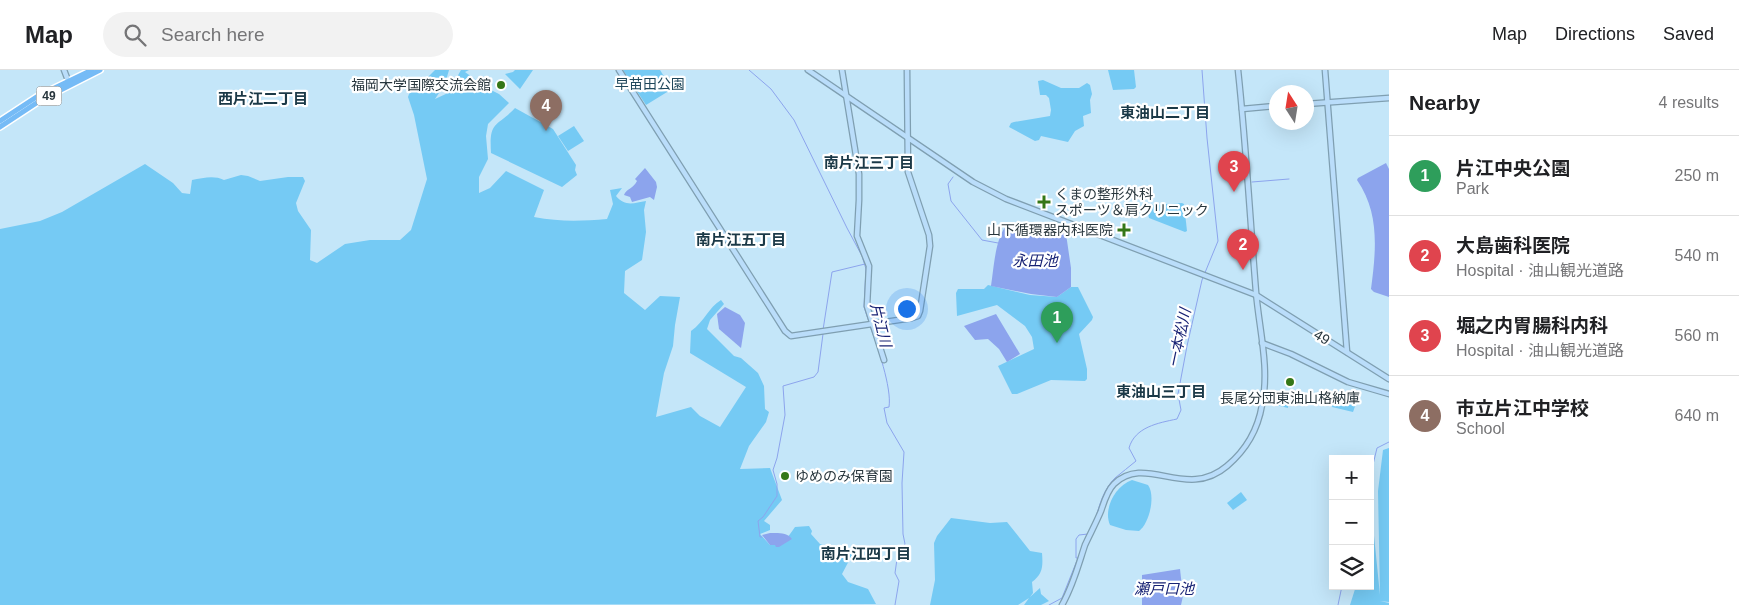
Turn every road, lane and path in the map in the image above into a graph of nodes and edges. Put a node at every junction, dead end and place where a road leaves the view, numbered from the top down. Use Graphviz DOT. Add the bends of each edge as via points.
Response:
graph roads {
  1 [pos="64,70"];
  2 [pos="92,70"];
  3 [pos="100,70"];
  4 [pos="619,70"];
  5 [pos="808,70"];
  6 [pos="842,70"];
  7 [pos="907,70"];
  8 [pos="1238,70"];
  9 [pos="1325,70"];
  10 [pos="69,84"];
  11 [pos="846,97"];
  12 [pos="1389,98"];
  13 [pos="1328,102"];
  14 [pos="1314,103"];
  15 [pos="1269,107"];
  16 [pos="1242,109"];
  17 [pos="0,121"];
  18 [pos="0,127"];
  19 [pos="907,138"];
  20 [pos="1256,295"];
  21 [pos="873,323"];
  22 [pos="1262,343"];
  23 [pos="1348,352"];
  24 [pos="884,360"];
  25 [pos="1389,378"];
  26 [pos="1389,394"];
  27 [pos="1062,605"];
  1 -- 10 [label="street"];
  2 -- 10 [label="main road, 49"];
  3 -- 10 [label="main road, 49"];
  4 -- 21 [label="street" via="785,331 791,336"];
  5 -- 11 [label="street, 49"];
  6 -- 11 [label="street"];
  7 -- 19 [label="street"];
  8 -- 16 [label="street"];
  9 -- 13 [label="street"];
  10 -- 17 [label="main road, 49" via="38,96"];
  10 -- 18 [label="main road, 49"];
  11 -- 19 [label="street, 49"];
  11 -- 21 [label="street" via="859,174 857,236 869,266 867,306"];
  12 -- 13 [label="street"];
  13 -- 14 [label="street"];
  13 -- 23 [label="street"];
  15 -- 16 [label="street"];
  16 -- 20 [label="street"];
  19 -- 20 [label="street, 49" via="973,182 1006,199"];
  19 -- 21 [label="street" via="908,172 930,246 920,311 912,318"];
  20 -- 22 [label="street"];
  20 -- 23 [label="street, 49 / 49"];
  21 -- 24 [label="street"];
  22 -- 26 [label="street" via="1348,382"];
  22 -- 27 [label="street" via="1263,404 1244,448 1220,471 1204,478 1180,480 1139,472 1128,474 1114,484"];
  23 -- 25 [label="street, 49 / 49"];
}
